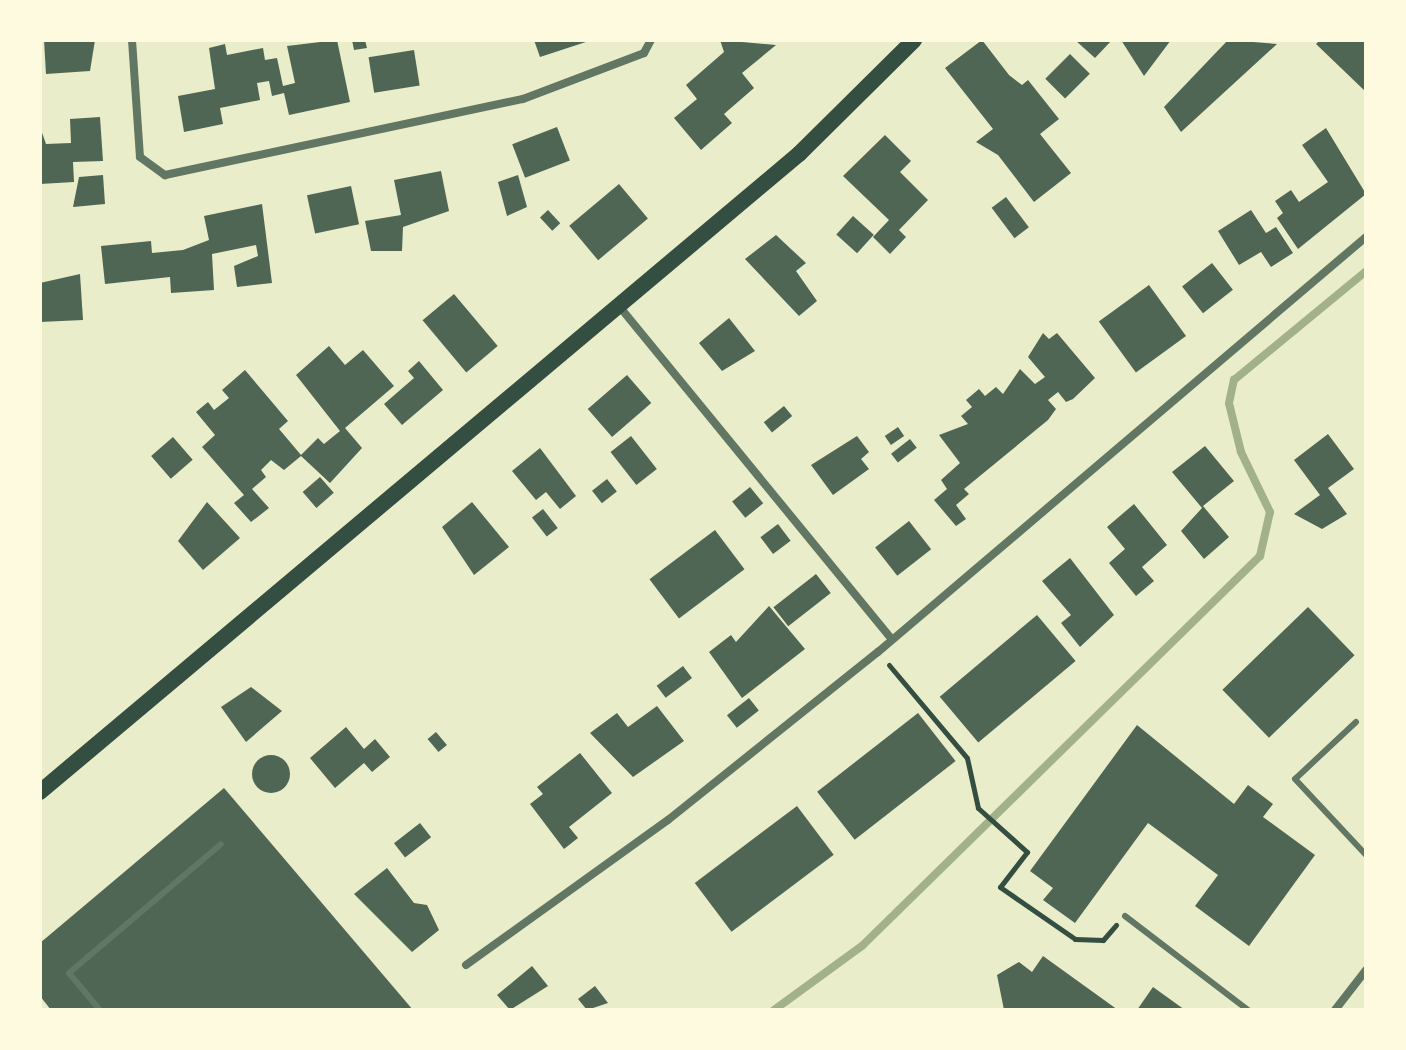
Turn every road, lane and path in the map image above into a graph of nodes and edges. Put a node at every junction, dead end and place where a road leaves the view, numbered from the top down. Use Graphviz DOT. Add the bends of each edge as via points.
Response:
graph roads {
  1 [pos="132,40"];
  2 [pos="651,40"];
  3 [pos="914,40"];
  4 [pos="1366,237"];
  5 [pos="619,306"];
  6 [pos="892,640"];
  7 [pos="878,652"];
  8 [pos="1356,722"];
  9 [pos="40,792"];
  10 [pos="221,844"];
  11 [pos="1366,855"];
  12 [pos="1125,916"];
  13 [pos="466,965"];
  14 [pos="1366,970"];
  15 [pos="100,1010"];
  16 [pos="1248,1010"];
  17 [pos="1335,1010"];
  1 -- 2 [label="street" via="140,157 165,175 523,99 644,53"];
  3 -- 5 [label="main road" via="799,154"];
  4 -- 6 [label="street"];
  5 -- 6 [label="street"];
  5 -- 9 [label="main road"];
  6 -- 7 [label="street"];
  7 -- 12 [label="path" via="967,758 978,808 1027,852 1000,887 1075,939 1103,940"];
  7 -- 13 [label="street" via="668,820"];
  8 -- 11 [label="lane" via="1295,779"];
  10 -- 15 [label="lane" via="69,973"];
  12 -- 16 [label="lane"];
  14 -- 17 [label="street"];
}
